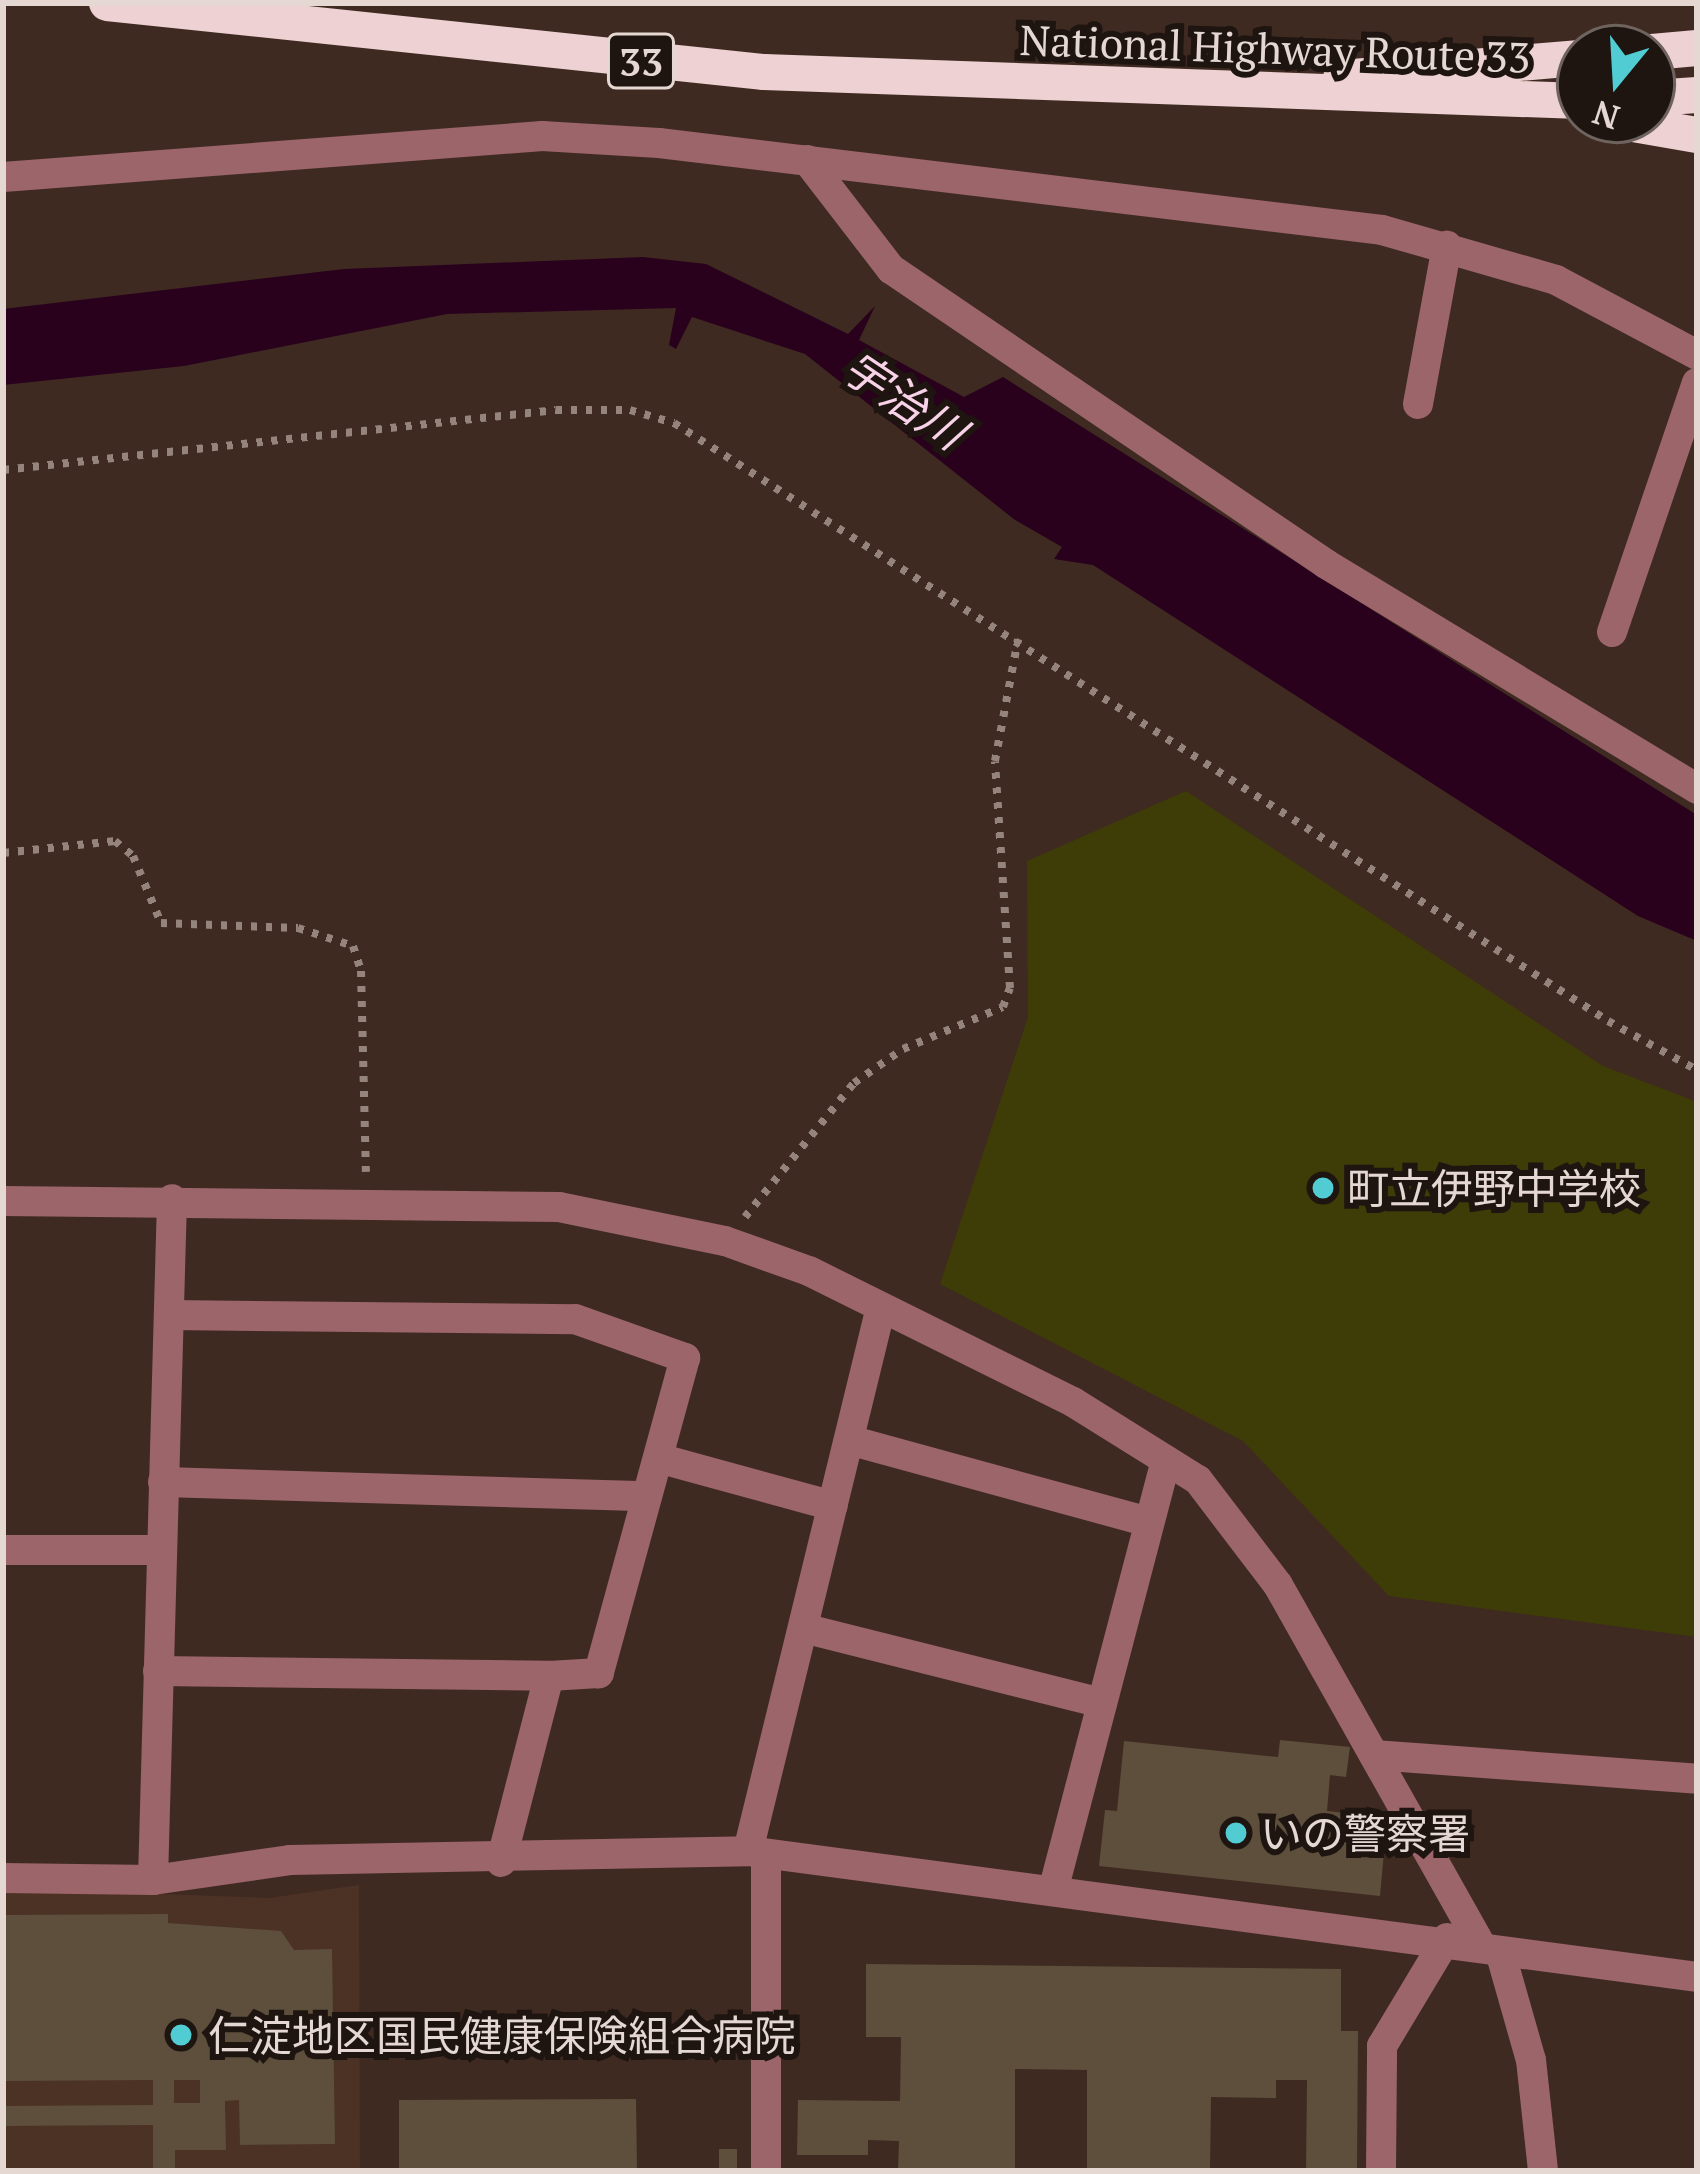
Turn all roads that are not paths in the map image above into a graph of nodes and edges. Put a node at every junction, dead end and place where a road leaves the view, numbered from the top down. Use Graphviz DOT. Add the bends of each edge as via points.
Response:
graph roads {
  1 [pos="107,3"];
  2 [pos="1556,60"];
  3 [pos="1176,92"];
  4 [pos="1556,102"];
  5 [pos="1527,104"];
  6 [pos="1556,109"];
  7 [pos="807,160"];
  8 [pos="3,177"];
  9 [pos="1447,246"];
  10 [pos="1697,355"];
  11 [pos="1697,383"];
  12 [pos="1418,404"];
  13 [pos="1612,632"];
  14 [pos="1697,789"];
  15 [pos="172,1199"];
  16 [pos="3,1201"];
  17 [pos="881,1307"];
  18 [pos="169,1315"];
  19 [pos="849,1440"];
  20 [pos="658,1458"];
  21 [pos="1166,1460"];
  22 [pos="164,1482"];
  23 [pos="647,1496"];
  24 [pos="833,1505"];
  25 [pos="1146,1521"];
  26 [pos="3,1550"];
  27 [pos="162,1550"];
  28 [pos="803,1628"];
  29 [pos="158,1671"];
  30 [pos="548,1676"];
  31 [pos="1102,1703"];
  32 [pos="1374,1755"];
  33 [pos="1697,1779"];
  34 [pos="757,1855"];
  35 [pos="501,1862"];
  36 [pos="3,1878"];
  37 [pos="153,1880"];
  38 [pos="1054,1887"];
  39 [pos="1447,1938"];
  40 [pos="1490,1949"];
  41 [pos="1697,1977"];
  42 [pos="766,2171"];
  43 [pos="1381,2171"];
  44 [pos="1544,2171"];
  1 -- 3 [label="highway, National Highway Route 33 / 33" via="764,72"];
  2 -- 3 [label="highway, 33"];
  3 -- 5 [label="highway, National Highway Route 33 / 33"];
  4 -- 5 [label="highway, National Highway Route 33 / 33"];
  5 -- 6 [label="highway, 33"];
  7 -- 8 [label="street" via="542,136"];
  7 -- 9 [label="street" via="1382,230"];
  7 -- 14 [label="street" via="891,268 1326,564"];
  9 -- 10 [label="street" via="1556,280"];
  9 -- 12 [label="street"];
  11 -- 13 [label="street"];
  15 -- 16 [label="street"];
  15 -- 17 [label="street" via="559,1208 725,1241"];
  15 -- 18 [label="street"];
  17 -- 19 [label="street"];
  17 -- 21 [label="street" via="1073,1402"];
  18 -- 20 [label="street" via="575,1319 685,1358"];
  18 -- 22 [label="street"];
  19 -- 24 [label="street"];
  19 -- 25 [label="street"];
  20 -- 23 [label="street"];
  20 -- 24 [label="street"];
  21 -- 25 [label="street"];
  21 -- 32 [label="street" via="1198,1480 1278,1585"];
  22 -- 23 [label="street"];
  22 -- 27 [label="street"];
  23 -- 30 [label="street" via="599,1672"];
  24 -- 28 [label="street"];
  25 -- 31 [label="street"];
  26 -- 27 [label="street"];
  27 -- 29 [label="street"];
  28 -- 31 [label="street"];
  28 -- 34 [label="street"];
  29 -- 30 [label="street"];
  29 -- 37 [label="street"];
  30 -- 35 [label="street"];
  31 -- 38 [label="street"];
  32 -- 33 [label="street"];
  32 -- 40 [label="street"];
  34 -- 35 [label="street"];
  34 -- 38 [label="street"];
  34 -- 42 [label="street"];
  35 -- 37 [label="street" via="290,1859"];
  36 -- 37 [label="street"];
  38 -- 39 [label="street"];
  39 -- 40 [label="street"];
  39 -- 43 [label="street" via="1382,2046"];
  40 -- 41 [label="street"];
  40 -- 44 [label="street" via="1531,2060"];
}
